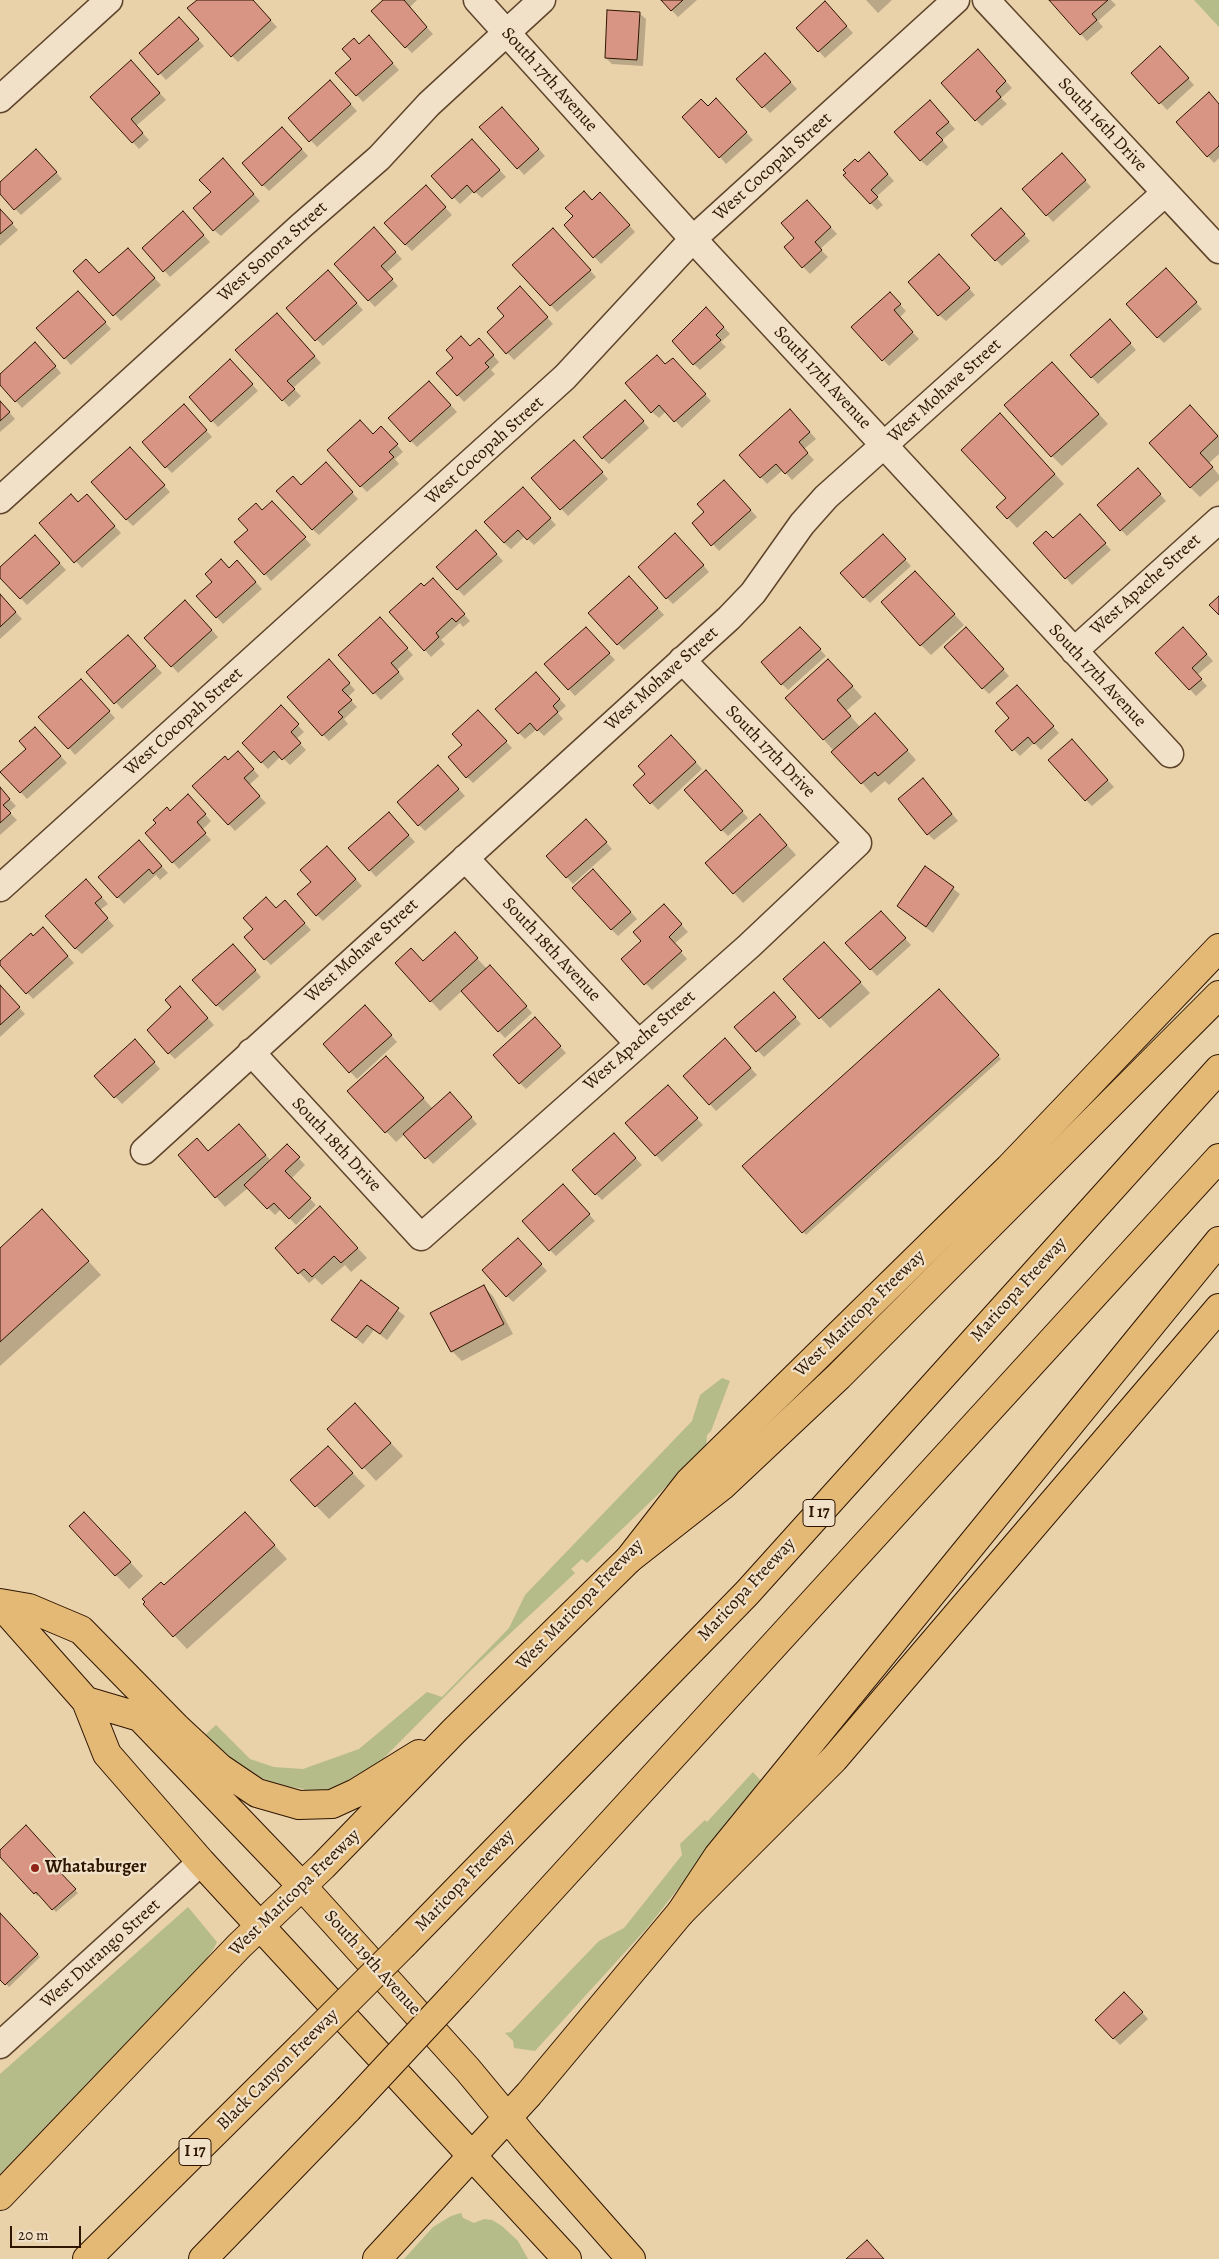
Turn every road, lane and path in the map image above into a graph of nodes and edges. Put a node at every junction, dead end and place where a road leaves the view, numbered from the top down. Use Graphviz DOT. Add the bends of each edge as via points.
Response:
graph roads {
  1 [pos="109,0"];
  2 [pos="477,0"];
  3 [pos="542,0"];
  4 [pos="956,0"];
  5 [pos="986,0"];
  6 [pos="507,32"];
  7 [pos="0,99"];
  8 [pos="1165,193"];
  9 [pos="694,239"];
  10 [pos="1219,250"];
  11 [pos="884,445"];
  12 [pos="0,500"];
  13 [pos="1219,520"];
  14 [pos="1074,651"];
  15 [pos="682,660"];
  16 [pos="1170,754"];
  17 [pos="858,843"];
  18 [pos="465,858"];
  19 [pos="0,888"];
  20 [pos="1219,948"];
  21 [pos="1219,995"];
  22 [pos="638,1043"];
  23 [pos="251,1052"];
  24 [pos="1219,1069"];
  25 [pos="144,1151"];
  26 [pos="1219,1158"];
  27 [pos="421,1237"];
  28 [pos="1219,1241"];
  29 [pos="1219,1308"];
  30 [pos="629,1559"];
  31 [pos="0,1603"];
  32 [pos="86,1701"];
  33 [pos="454,1731"];
  34 [pos="201,1862"];
  35 [pos="302,1886"];
  36 [pos="681,1912"];
  37 [pos="261,1926"];
  38 [pos="404,1944"];
  39 [pos="0,2045"];
  40 [pos="507,2118"];
  41 [pos="471,2156"];
  42 [pos="0,2196"];
  43 [pos="87,2259"];
  44 [pos="203,2259"];
  45 [pos="377,2259"];
  46 [pos="567,2259"];
  47 [pos="631,2259"];
  1 -- 7 [label="street"];
  2 -- 6 [label="street, South 17th Avenue"];
  3 -- 6 [label="street, West Sonora Street"];
  4 -- 9 [label="street, West Cocopah Street"];
  5 -- 8 [label="street, South 16th Drive"];
  6 -- 9 [label="street, South 17th Avenue"];
  6 -- 12 [label="street, West Sonora Street" via="429,104 379,158 293,232"];
  8 -- 10 [label="street, South 16th Drive"];
  8 -- 11 [label="street, West Mohave Street"];
  9 -- 11 [label="street, South 17th Avenue"];
  9 -- 19 [label="street, West Cocopah Street" via="565,377"];
  11 -- 14 [label="street, South 17th Avenue"];
  11 -- 15 [label="street, West Mohave Street" via="826,497 802,524 752,593"];
  13 -- 14 [label="street, West Apache Street"];
  14 -- 16 [label="street, South 17th Avenue"];
  15 -- 17 [label="street, South 17th Drive"];
  15 -- 18 [label="street, West Mohave Street"];
  17 -- 22 [label="street, West Apache Street" via="749,946"];
  18 -- 22 [label="street, South 18th Avenue"];
  18 -- 23 [label="street, West Mohave Street"];
  20 -- 30 [label="main road, West Maricopa Freeway" via="1009,1168 689,1482"];
  21 -- 30 [label="main road" via="832,1382 722,1486"];
  22 -- 27 [label="street, West Apache Street"];
  23 -- 25 [label="street, West Mohave Street"];
  23 -- 27 [label="street, South 18th Drive"];
  24 -- 38 [label="main road, Maricopa Freeway / I 17" via="747,1593"];
  26 -- 44 [label="main road, bridge" via="458,1991"];
  28 -- 36 [label="main road" via="718,1856"];
  29 -- 36 [label="main road" via="834,1759"];
  30 -- 33 [label="main road, West Maricopa Freeway"];
  31 -- 32 [label="main road"];
  31 -- 33 [label="main road" via="35,1611 81,1630 164,1716 220,1768 246,1787 298,1805 332,1804 378,1780"];
  32 -- 34 [label="main road" via="107,1754"];
  32 -- 35 [label="main road, South 19th Avenue" via="140,1717"];
  33 -- 35 [label="main road, West Maricopa Freeway"];
  34 -- 37 [label="main road"];
  34 -- 39 [label="street, West Durango Street"];
  35 -- 37 [label="main road, West Maricopa Freeway"];
  35 -- 40 [label="main road, South 19th Avenue" via="468,2070"];
  36 -- 40 [label="main road"];
  37 -- 41 [label="main road"];
  37 -- 42 [label="main road, West Maricopa Freeway"];
  38 -- 43 [label="main road, Black Canyon Freeway / I 17, bridge"];
  40 -- 41 [label="main road"];
  40 -- 47 [label="main road, South 19th Avenue"];
  41 -- 45 [label="main road"];
  41 -- 46 [label="main road"];
}
